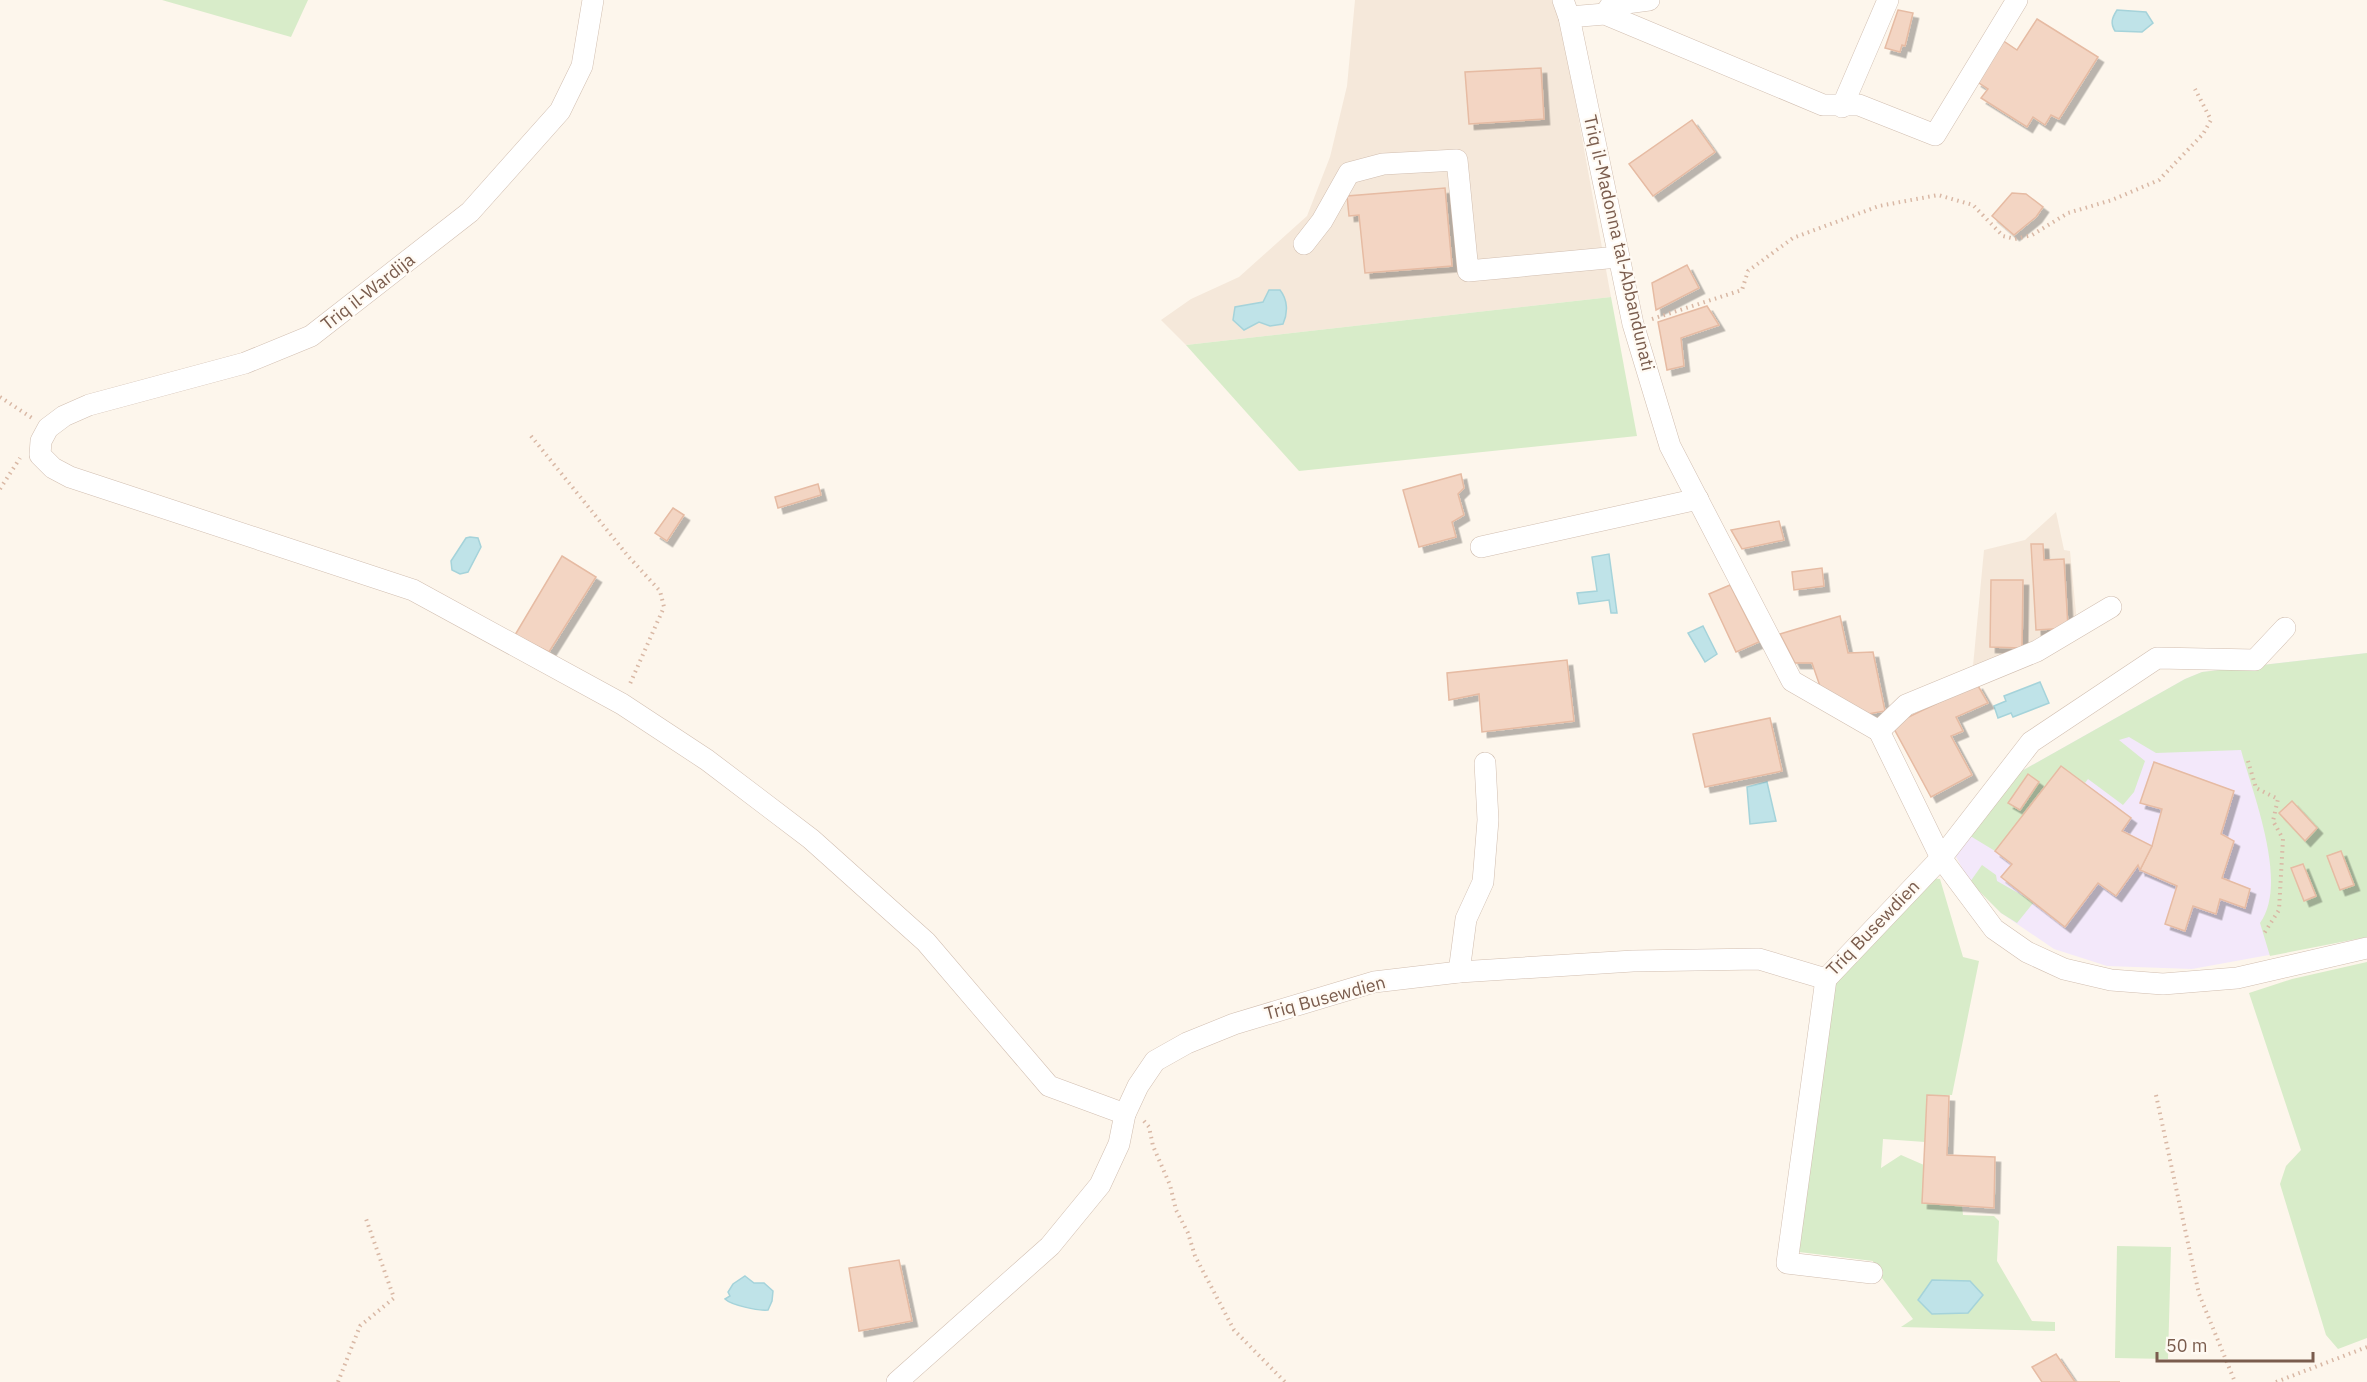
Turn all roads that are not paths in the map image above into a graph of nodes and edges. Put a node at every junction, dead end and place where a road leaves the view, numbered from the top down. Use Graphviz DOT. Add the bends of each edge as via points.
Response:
graph roads {
  1 [pos="593,0"];
  2 [pos="1648,0"];
  3 [pos="1888,0"];
  4 [pos="2018,0"];
  5 [pos="1566,8"];
  6 [pos="1605,14"];
  7 [pos="1842,107"];
  8 [pos="1304,244"];
  9 [pos="1618,257"];
  10 [pos="1698,499"];
  11 [pos="1480,548"];
  12 [pos="2111,607"];
  13 [pos="2285,628"];
  14 [pos="1879,730"];
  15 [pos="1485,763"];
  16 [pos="1941,858"];
  17 [pos="2367,948"];
  18 [pos="1459,972"];
  19 [pos="1826,979"];
  20 [pos="1125,1114"];
  21 [pos="1872,1273"];
  22 [pos="897,1382"];
  1 -- 20 [label="street, Triq il-Wardija" via="582,66 560,111 460,219 311,336 245,363 89,405 48,428 41,441 40,455 70,477 412,590 622,704 707,760 811,839 926,942 1049,1086"];
  2 -- 6 [label="street" via="1611,5"];
  3 -- 7 [label="street"];
  4 -- 7 [label="street" via="1935,135 1859,105"];
  5 -- 6 [label="street"];
  5 -- 9 [label="street, Triq il-Madonna tal-Abbandunati"];
  6 -- 7 [label="street" via="1822,105"];
  8 -- 9 [label="street" via="1349,173 1383,164 1457,160 1468,271"];
  9 -- 10 [label="street, Triq il-Madonna tal-Abbandunati" via="1670,446"];
  10 -- 11 [label="street"];
  10 -- 14 [label="street, Triq il-Madonna tal-Abbandunati" via="1792,681"];
  12 -- 14 [label="street" via="2037,651 1906,705"];
  13 -- 16 [label="street, Triq Busewdien" via="2254,660 2157,658 2031,742"];
  14 -- 16 [label="street"];
  15 -- 18 [label="street" via="1488,820 1483,882 1466,919"];
  16 -- 17 [label="street" via="1994,929 2010,942 2064,969 2093,977 2163,984 2237,978"];
  16 -- 19 [label="street, Triq Busewdien"];
  18 -- 19 [label="street, Triq Busewdien" via="1759,950"];
  18 -- 20 [label="street, Triq Busewdien" via="1374,982 1187,1042 1155,1061"];
  19 -- 21 [label="street" via="1787,1263"];
  20 -- 22 [label="street, Triq Busewdien" via="1119,1144 1100,1185 1050,1245"];
}
